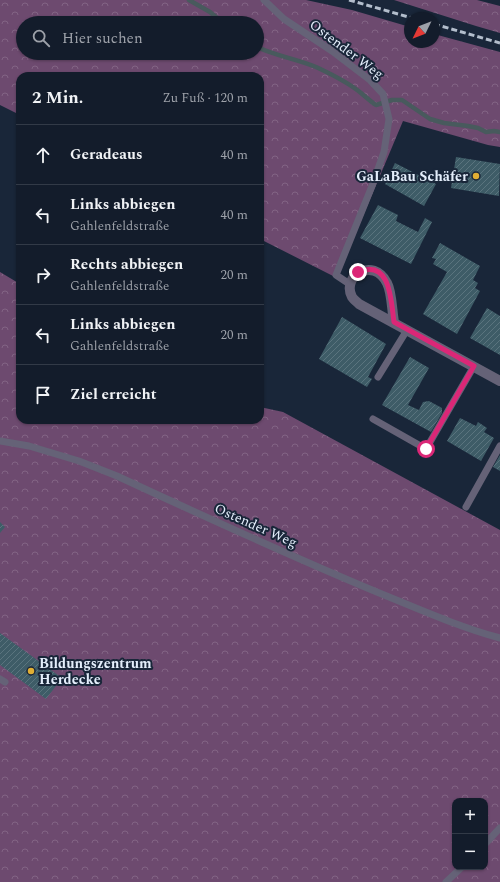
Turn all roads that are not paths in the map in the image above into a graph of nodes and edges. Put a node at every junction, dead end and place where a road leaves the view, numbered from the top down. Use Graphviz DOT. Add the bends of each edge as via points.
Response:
graph roads {
  1 [pos="264,0"];
  2 [pos="351,285"];
  3 [pos="394,322"];
  4 [pos="407,330"];
  5 [pos="474,366"];
  6 [pos="378,377"];
  7 [pos="500,381"];
  8 [pos="373,419"];
  9 [pos="0,441"];
  10 [pos="500,446"];
  11 [pos="466,507"];
  12 [pos="500,638"];
  13 [pos="500,828"];
  14 [pos="488,841"];
  15 [pos="459,870"];
  16 [pos="446,882"];
  1 -- 2 [label="lane, Ostender Weg" via="284,19 370,80 383,94 389,119 384,152 336,274"];
  2 -- 3 [label="street" via="353,298 359,304"];
  2 -- 3 [label="street" via="358,272 364,270 370,269 382,276 389,289"];
  3 -- 4 [label="street"];
  4 -- 5 [label="street"];
  4 -- 6 [label="lane"];
  5 -- 7 [label="street"];
  5 -- 8 [label="lane" via="426,449"];
  9 -- 12 [label="lane, Ostender Weg" via="29,446 79,461 341,577 476,632"];
  10 -- 11 [label="lane"];
  13 -- 14 [label="lane"];
  15 -- 16 [label="lane"];
}
